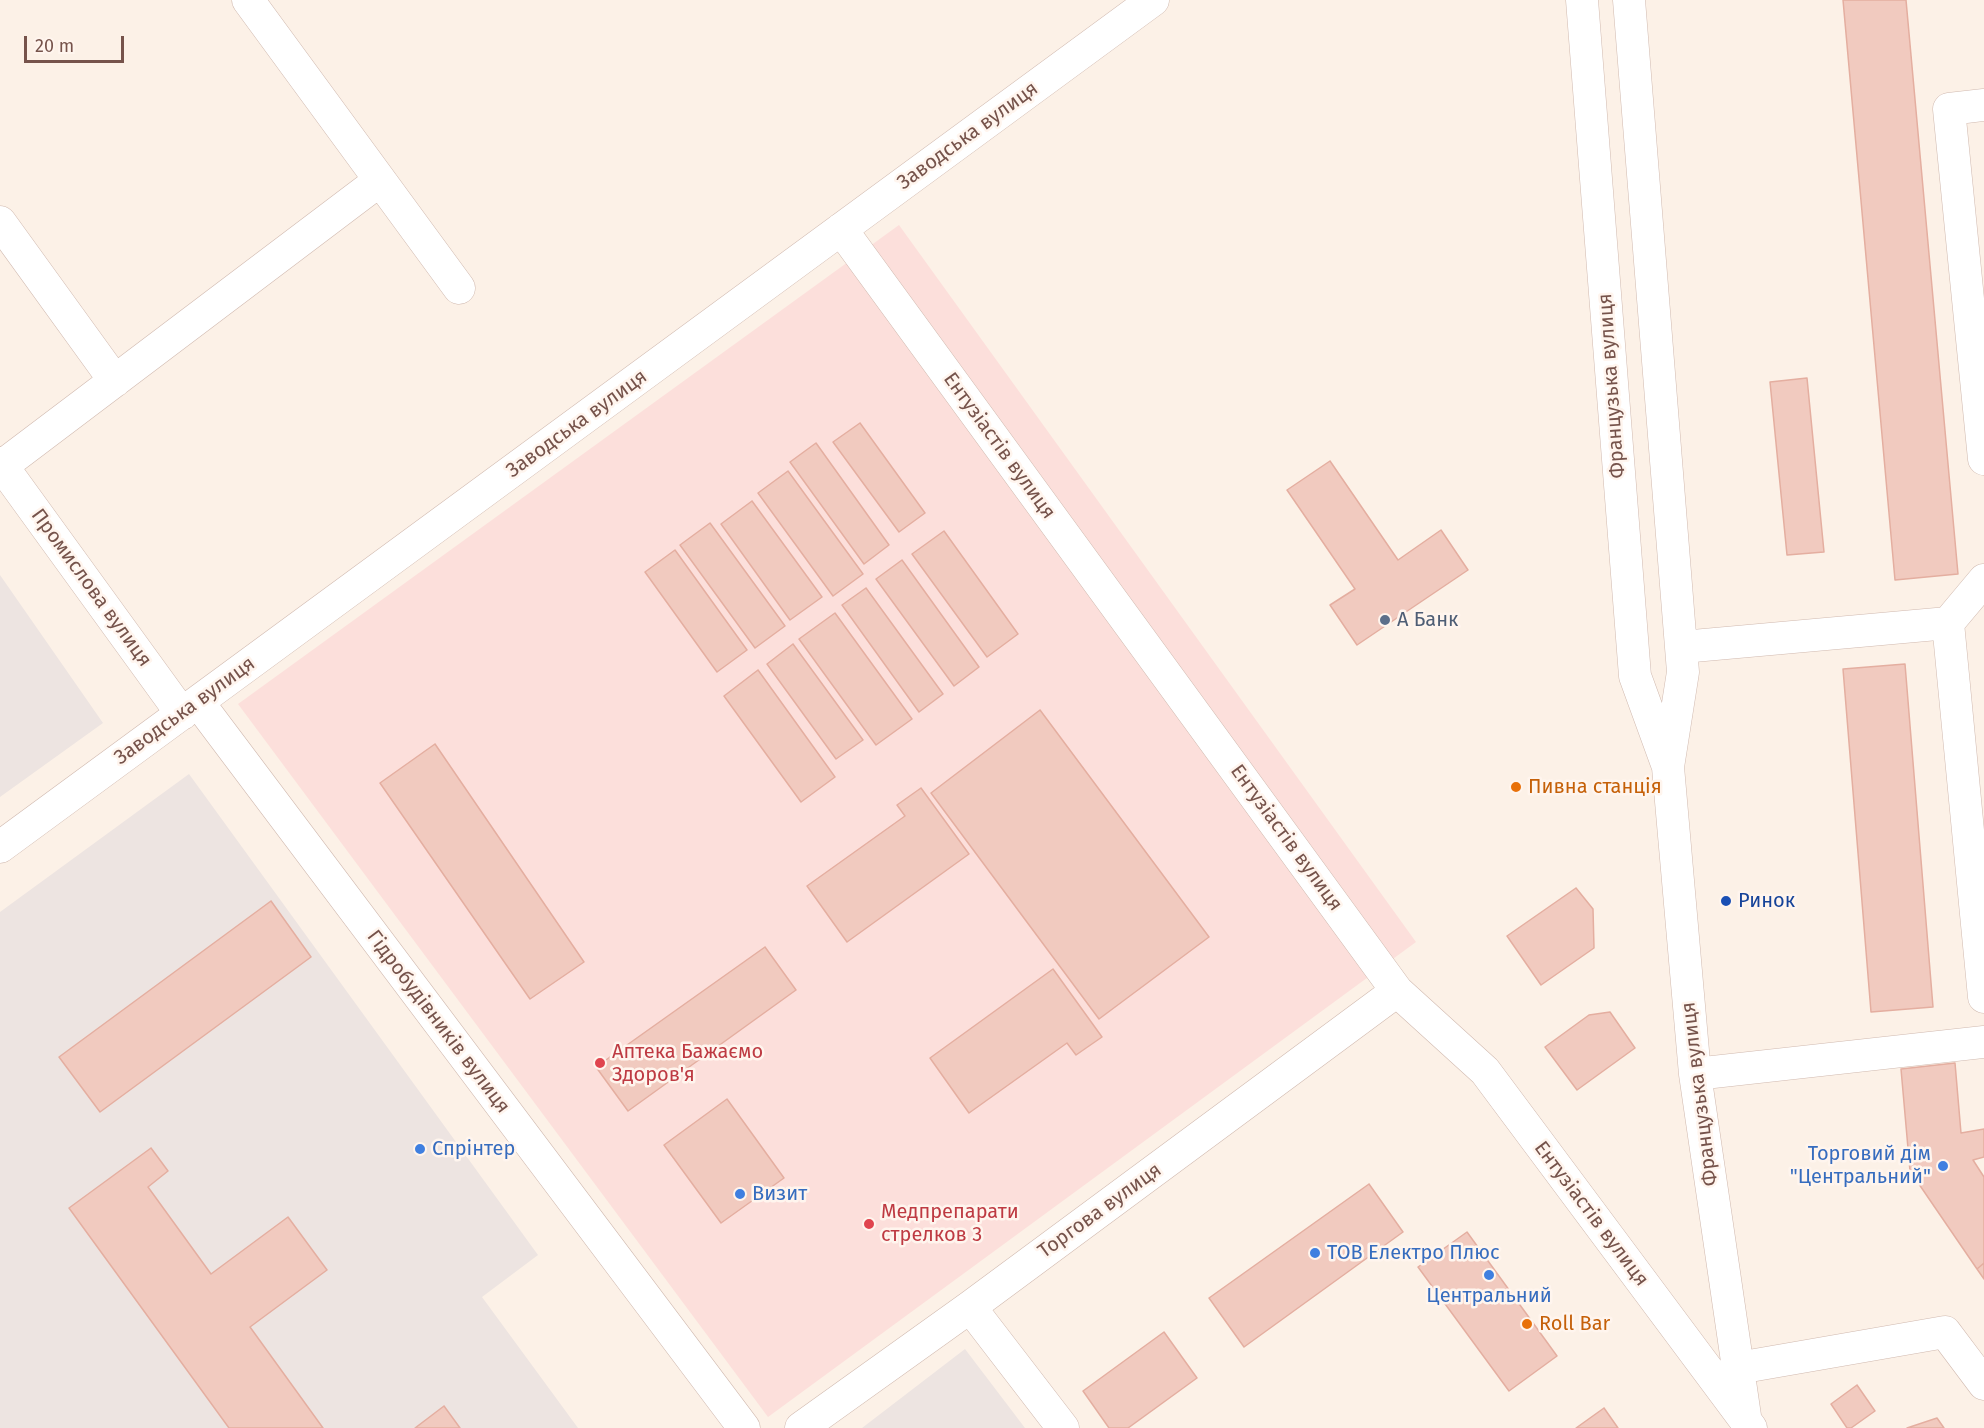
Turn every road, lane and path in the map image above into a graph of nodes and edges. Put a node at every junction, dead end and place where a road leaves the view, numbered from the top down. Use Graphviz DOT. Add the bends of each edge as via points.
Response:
graph roads {
  1 [pos="248,0"];
  2 [pos="1153,0"];
  3 [pos="1582,0"];
  4 [pos="1629,0"];
  5 [pos="1984,105"];
  6 [pos="379,181"];
  7 [pos="0,222"];
  8 [pos="841,230"];
  9 [pos="459,288"];
  10 [pos="115,381"];
  11 [pos="1984,459"];
  12 [pos="1,465"];
  13 [pos="1984,580"];
  14 [pos="1948,623"];
  15 [pos="1682,647"];
  16 [pos="190,708"];
  17 [pos="1668,768"];
  18 [pos="0,847"];
  19 [pos="1397,991"];
  20 [pos="1984,997"];
  21 [pos="1984,1042"];
  22 [pos="1695,1074"];
  23 [pos="970,1307"];
  24 [pos="1738,1368"];
  25 [pos="1984,1384"];
  26 [pos="1748,1424"];
  27 [pos="744,1428"];
  28 [pos="801,1428"];
  29 [pos="1063,1428"];
  1 -- 6 [label="street"];
  2 -- 8 [label="street, Заводська вулиця"];
  3 -- 17 [label="street, Французька вулиця" via="1635,676"];
  4 -- 15 [label="street, Французька вулиця"];
  5 -- 11 [label="street" via="1949,109"];
  6 -- 9 [label="street"];
  6 -- 10 [label="street"];
  7 -- 10 [label="street"];
  8 -- 16 [label="street, Заводська вулиця"];
  8 -- 19 [label="street, Ентузіастів вулиця"];
  10 -- 12 [label="street"];
  12 -- 16 [label="street, Промислова вулиця"];
  13 -- 14 [label="street"];
  14 -- 15 [label="street"];
  14 -- 20 [label="street"];
  15 -- 17 [label="street, Французька вулиця" via="1683,672"];
  16 -- 18 [label="street, Заводська вулиця"];
  16 -- 27 [label="street, Гідробудівників вулиця"];
  17 -- 22 [label="street, Французька вулиця"];
  19 -- 23 [label="street, Торгова вулиця"];
  19 -- 26 [label="street, Ентузіастів вулиця" via="1485,1071"];
  21 -- 22 [label="street"];
  22 -- 24 [label="street, Французька вулиця"];
  23 -- 28 [label="street, Торгова вулиця"];
  23 -- 29 [label="street"];
  24 -- 25 [label="street" via="1945,1332"];
  24 -- 26 [label="street, Французька вулиця"];
}
